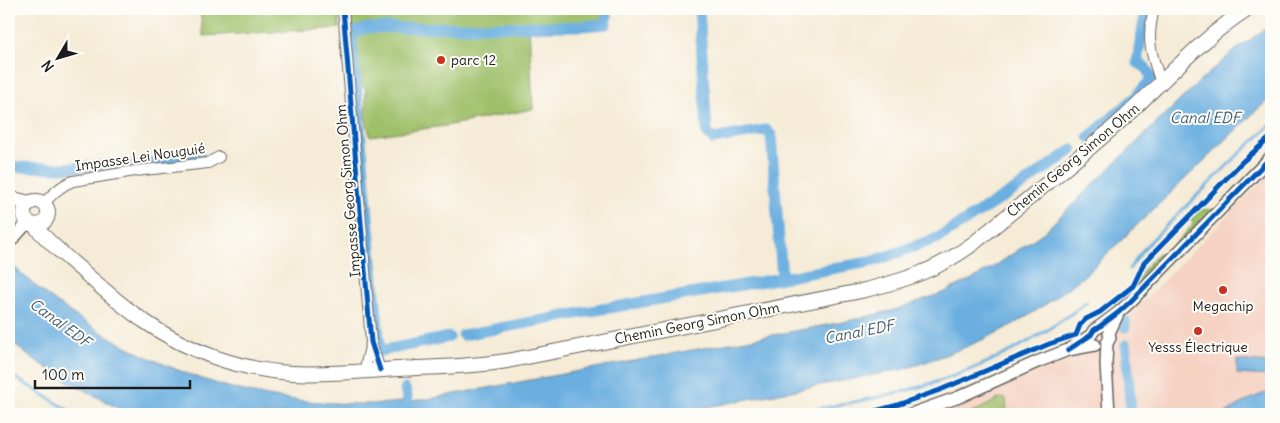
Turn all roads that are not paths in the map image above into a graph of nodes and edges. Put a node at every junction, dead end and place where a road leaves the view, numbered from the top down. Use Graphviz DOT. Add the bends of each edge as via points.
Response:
graph roads {
  1 [pos="343,9"];
  2 [pos="1154,9"];
  3 [pos="1247,9"];
  4 [pos="1161,83"];
  5 [pos="219,157"];
  6 [pos="1271,157"];
  7 [pos="9,198"];
  8 [pos="9,206"];
  9 [pos="34,214"];
  10 [pos="13,238"];
  11 [pos="1100,338"];
  12 [pos="371,342"];
  13 [pos="380,370"];
  14 [pos="364,372"];
  15 [pos="911,414"];
  16 [pos="1109,414"];
  1 -- 12 [label="street, Impasse Georg Simon Ohm"];
  2 -- 4 [label="street" via="1150,46"];
  3 -- 4 [label="main road, Chemin Georg Simon Ohm" via="1208,39"];
  4 -- 13 [label="main road, Chemin Georg Simon Ohm" via="974,243 947,261 914,276 861,291 507,361"];
  5 -- 9 [label="street, Impasse Lei Nouguié" via="208,164 73,181 64,184"];
  6 -- 11 [label="street" via="1119,312"];
  7 -- 9 [label="main road"];
  8 -- 9 [label="main road, Chemin Georg Simon Ohm"];
  9 -- 10 [label="street"];
  9 -- 14 [label="main road, Chemin Georg Simon Ohm" via="47,240 80,269 128,310 190,348 254,369 326,374"];
  11 -- 15 [label="street"];
  11 -- 16 [label="street" via="1106,363"];
  12 -- 13 [label="street, Impasse Georg Simon Ohm"];
  12 -- 14 [label="street, Impasse Georg Simon Ohm"];
  13 -- 14 [label="main road, Chemin Georg Simon Ohm"];
}
